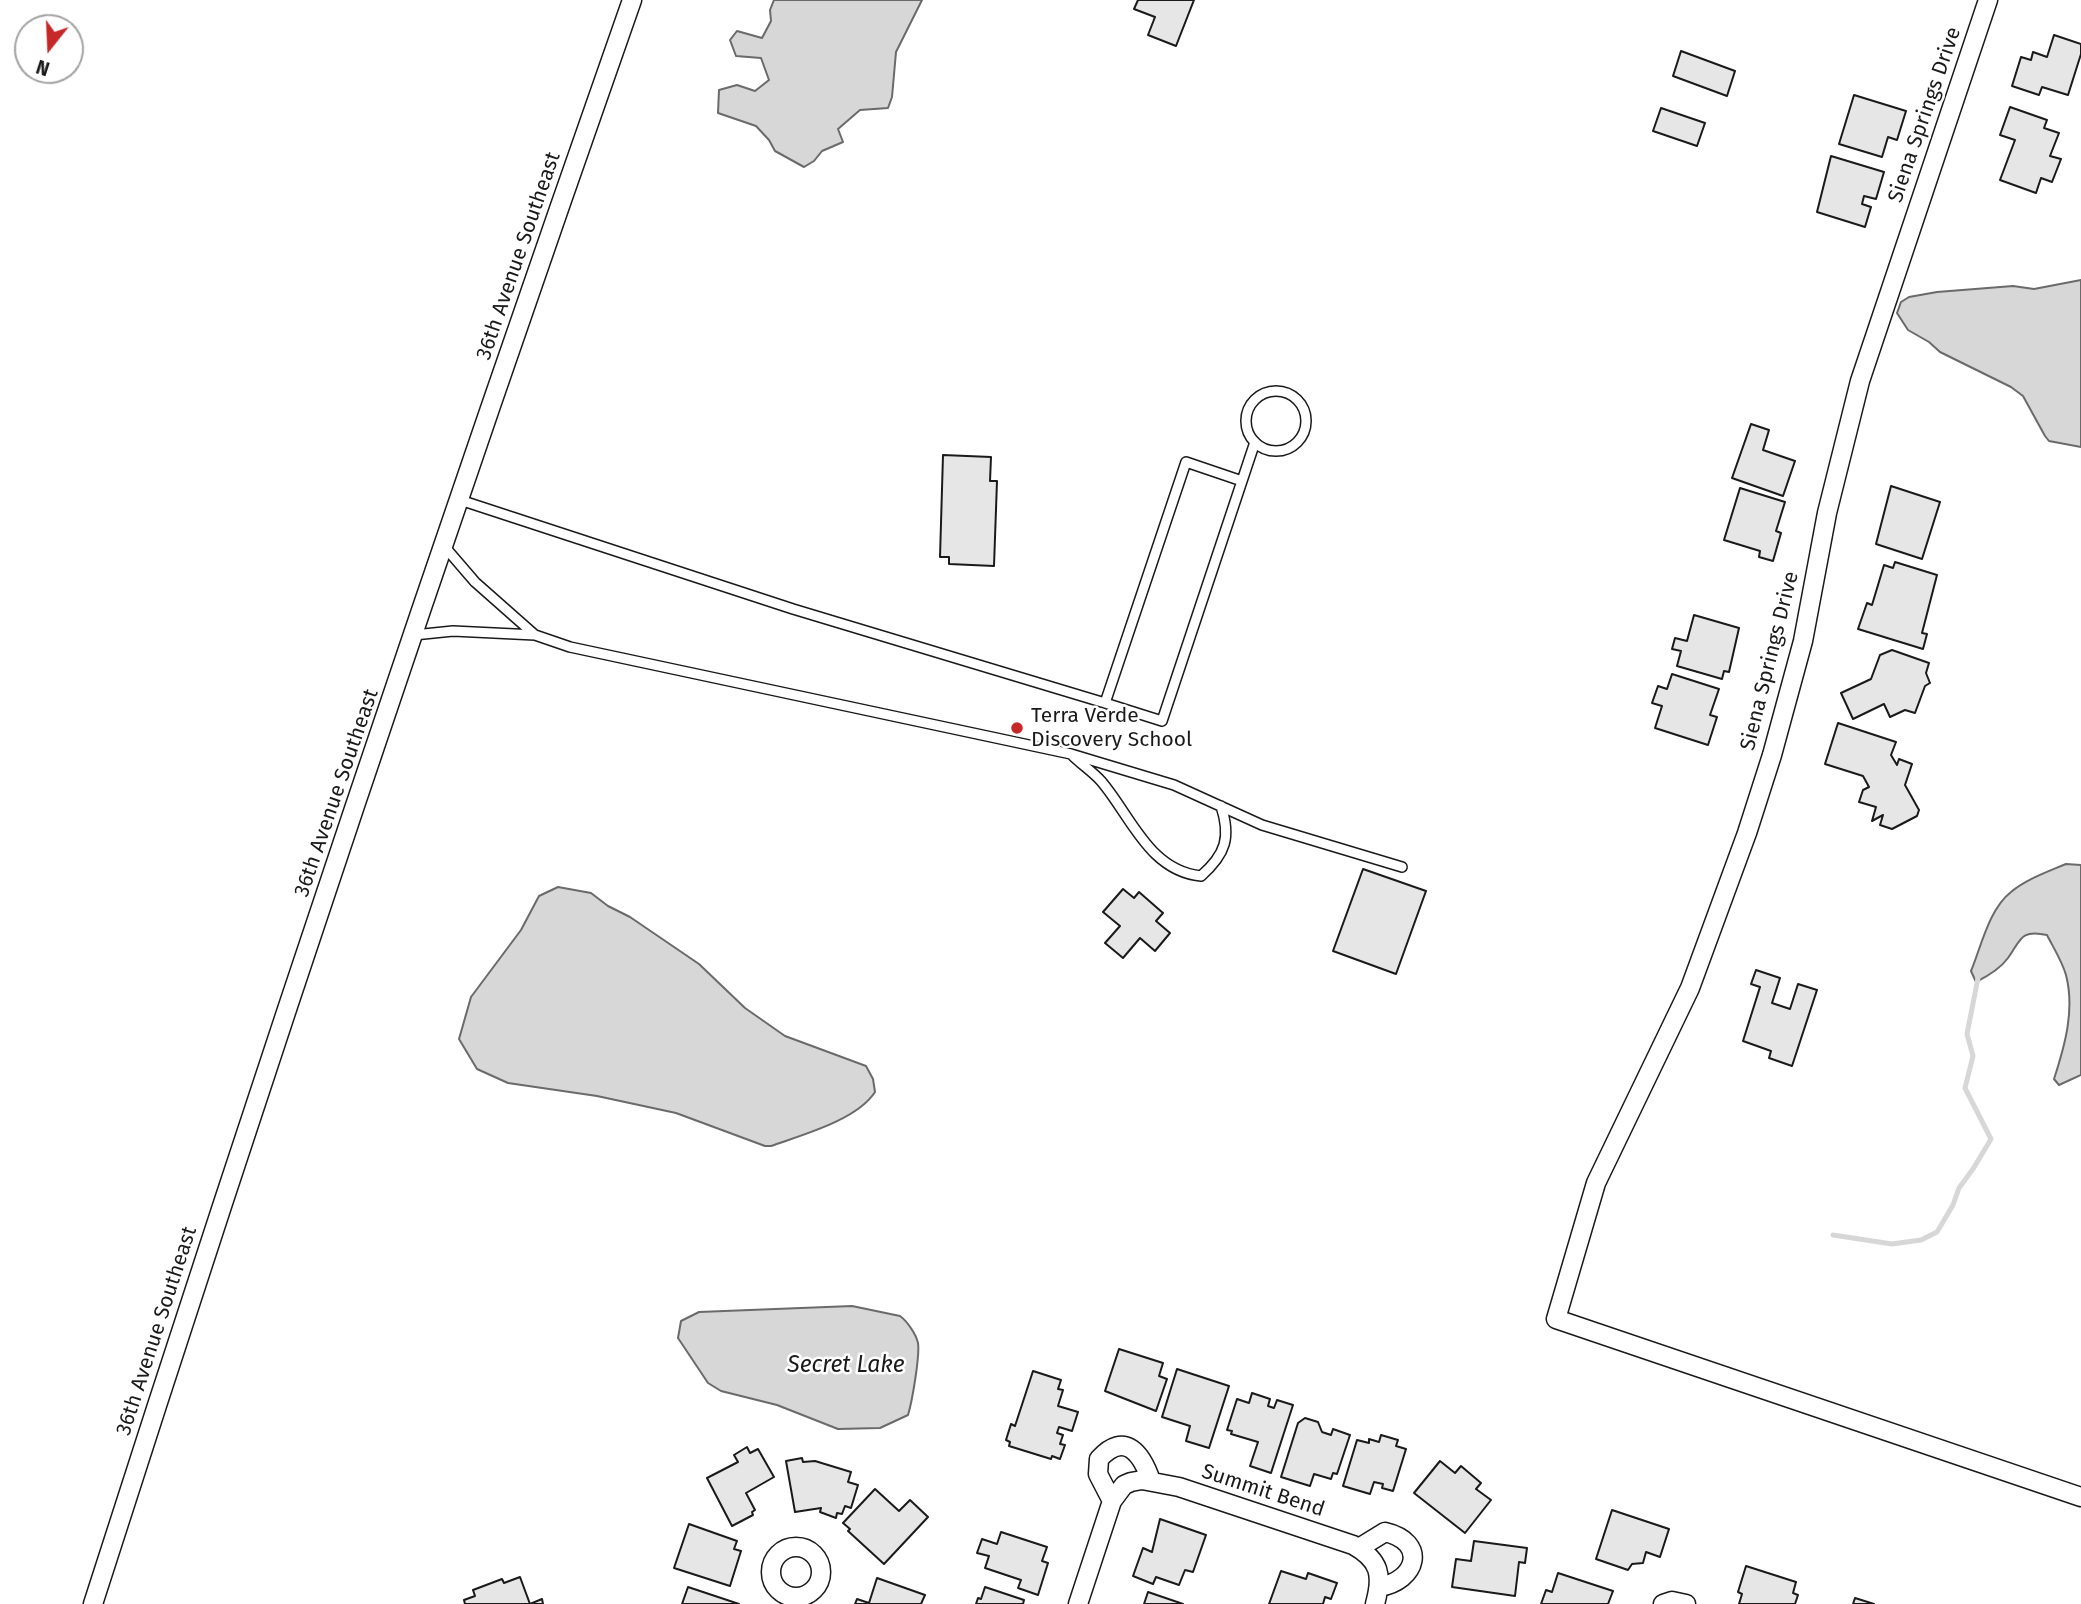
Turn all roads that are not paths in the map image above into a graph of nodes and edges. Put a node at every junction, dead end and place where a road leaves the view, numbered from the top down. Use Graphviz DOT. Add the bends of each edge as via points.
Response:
graph roads {
  1 [pos="632,0"];
  2 [pos="1988,0"];
  3 [pos="1255,442"];
  4 [pos="1241,481"];
  5 [pos="460,500"];
  6 [pos="444,546"];
  7 [pos="414,635"];
  8 [pos="535,635"];
  9 [pos="1105,703"];
  10 [pos="1071,754"];
  11 [pos="1221,806"];
  12 [pos="1402,867"];
  13 [pos="1151,1481"];
  14 [pos="2081,1497"];
  15 [pos="1112,1501"];
  16 [pos="1359,1548"];
  17 [pos="1377,1595"];
  18 [pos="93,1604"];
  19 [pos="1077,1604"];
  20 [pos="1663,1604"];
  21 [pos="1686,1604"];
  1 -- 5 [label="street, 36th Avenue Southeast"];
  2 -- 14 [label="street, Siena Springs Drive" via="1860,381 1827,513 1803,641 1772,755 1686,998 1596,1183 1556,1319"];
  3 -- 3 [label="lane" via="1272,451 1299,440 1306,422 1293,397 1274,392 1256,399 1246,425"];
  3 -- 4 [label="lane"];
  4 -- 9 [label="lane" via="1161,721"];
  4 -- 9 [label="lane" via="1186,462"];
  5 -- 6 [label="street, 36th Avenue Southeast"];
  5 -- 9 [label="lane" via="782,606"];
  6 -- 7 [label="street, 36th Avenue Southeast"];
  6 -- 8 [label="lane" via="475,582"];
  7 -- 8 [label="lane" via="453,631"];
  7 -- 18 [label="street, 36th Avenue Southeast"];
  8 -- 10 [label="lane" via="570,647"];
  10 -- 11 [label="lane" via="1174,785"];
  10 -- 11 [label="lane" via="1100,780 1143,842 1186,875 1201,876 1222,853 1227,824"];
  11 -- 12 [label="lane" via="1262,825"];
  13 -- 15 [label="street" via="1124,1485"];
  13 -- 15 [label="street" via="1137,1452 1112,1447 1099,1460 1098,1474"];
  13 -- 16 [label="street, Summit Bend"];
  15 -- 19 [label="street"];
  16 -- 17 [label="street" via="1376,1562"];
  16 -- 17 [label="street" via="1385,1532 1403,1537 1413,1552 1413,1562 1404,1576"];
  20 -- 21 [label="street"];
}
